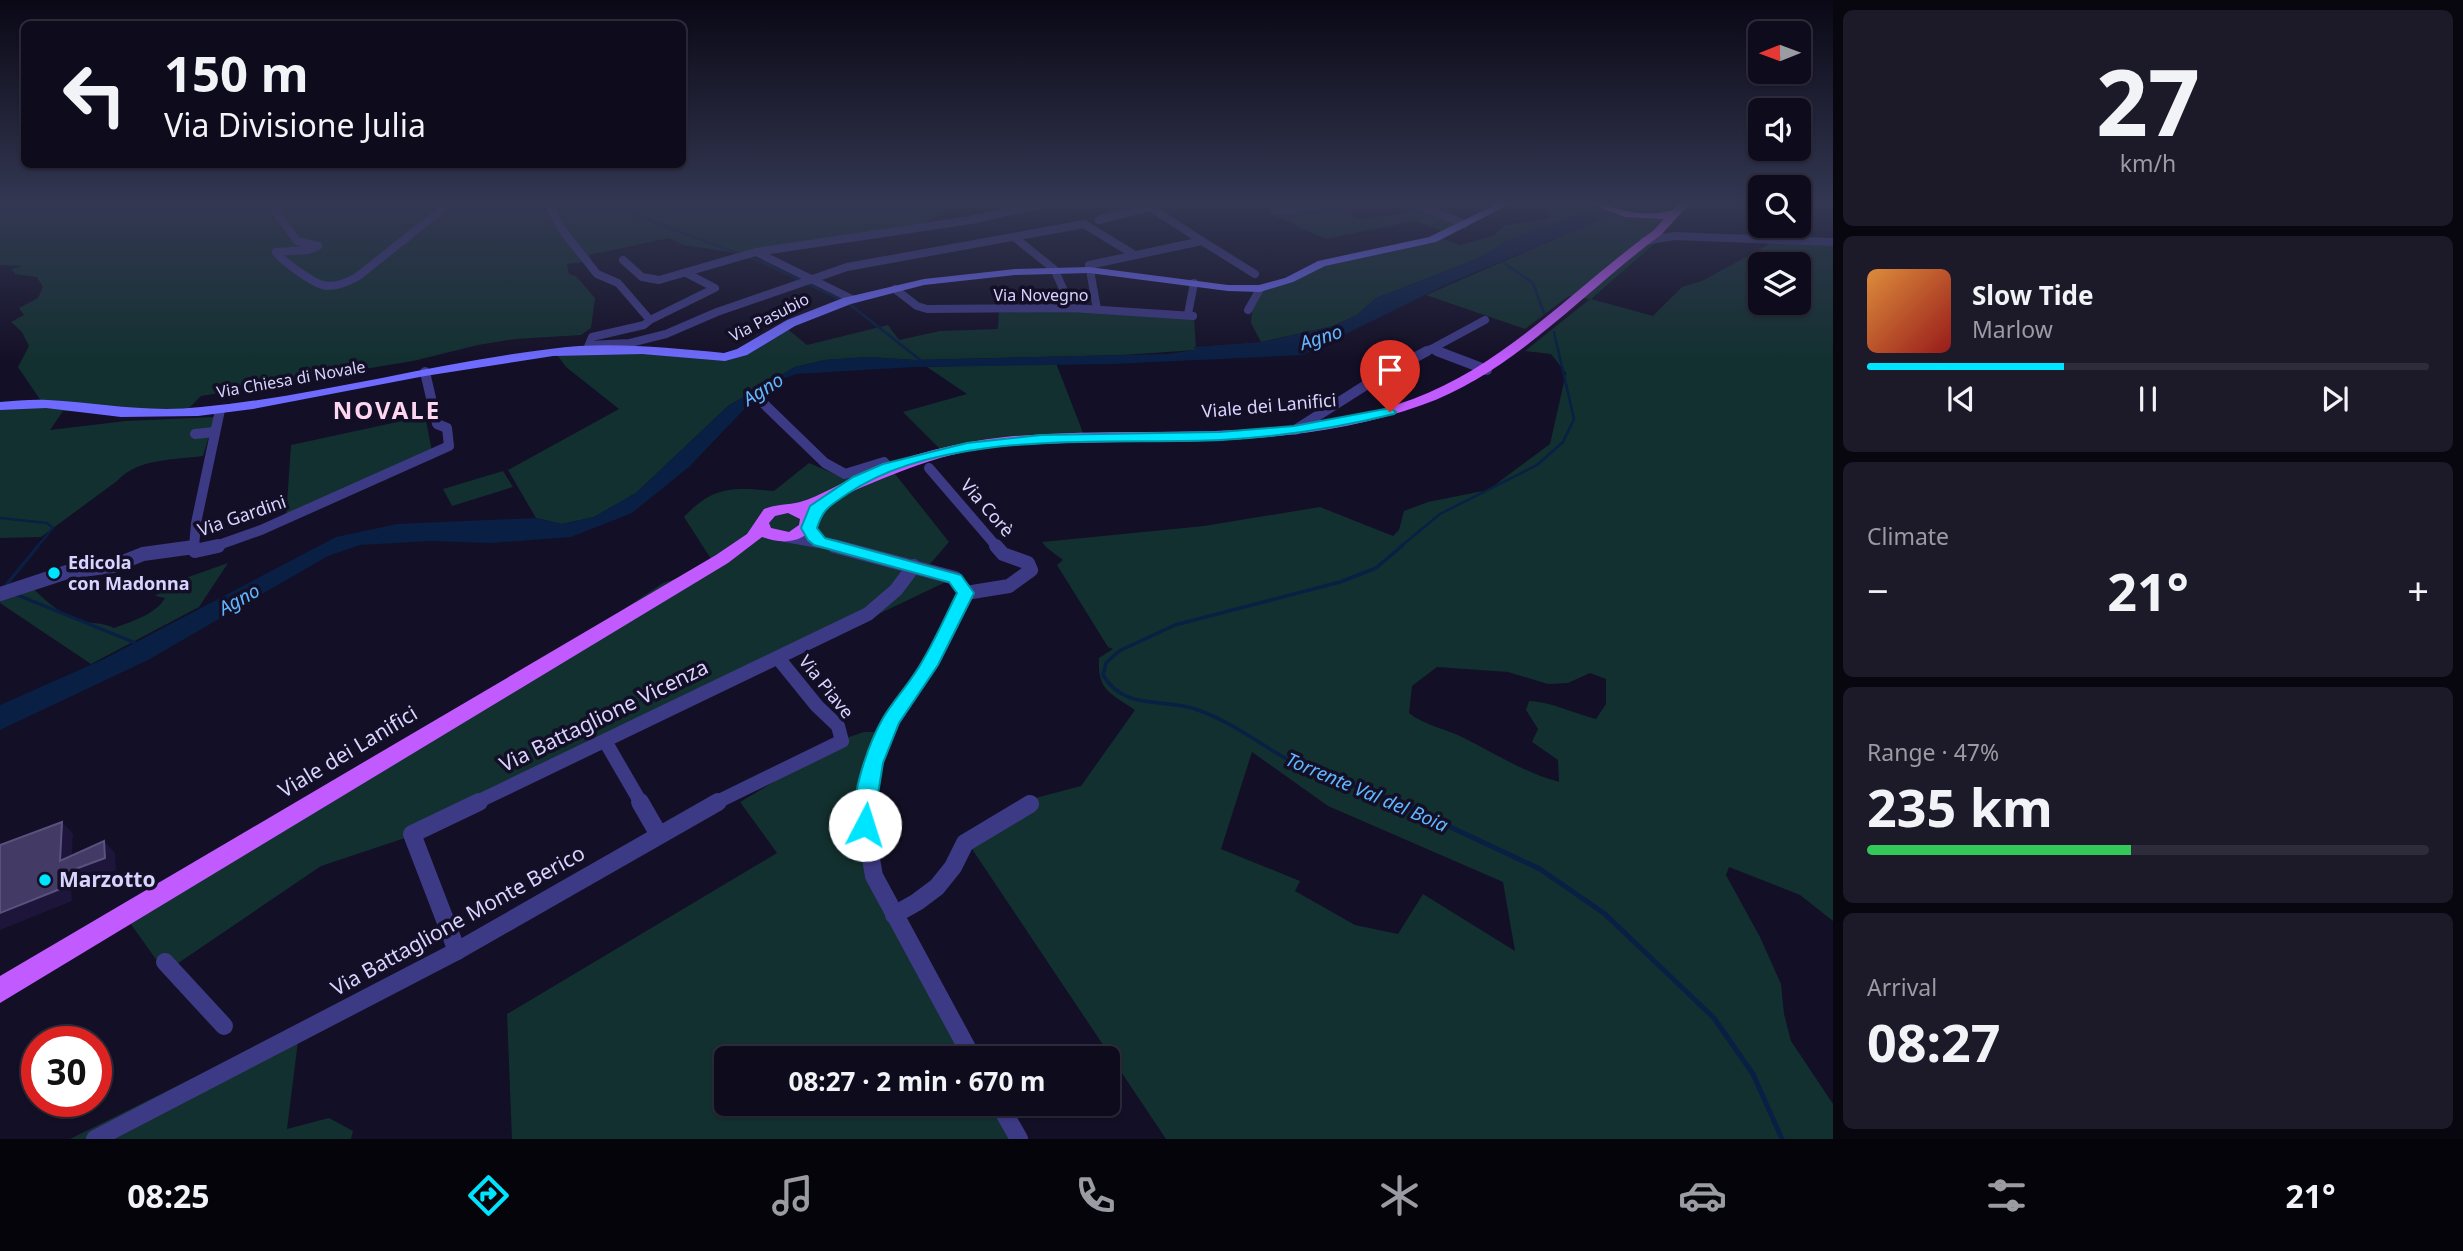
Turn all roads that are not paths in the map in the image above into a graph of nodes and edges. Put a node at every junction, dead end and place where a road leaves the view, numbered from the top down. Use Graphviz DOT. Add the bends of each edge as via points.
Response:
graph roads {
  1 [pos="280,257"];
  2 [pos="382,257"];
  3 [pos="584,257"];
  4 [pos="736,257"];
  5 [pos="768,257"];
  6 [pos="897,257"];
  7 [pos="1039,257"];
  8 [pos="1119,257"];
  9 [pos="1228,257"];
  10 [pos="1350,257"];
  11 [pos="1624,257"];
  12 [pos="623,260"];
  13 [pos="1054,269"];
  14 [pos="1089,270"];
  15 [pos="686,273"];
  16 [pos="1255,274"];
  17 [pos="811,279"];
  18 [pos="1194,283"];
  19 [pos="895,289"];
  20 [pos="1260,289"];
  21 [pos="846,301"];
  22 [pos="1072,308"];
  23 [pos="1097,309"];
  24 [pos="1248,310"];
  25 [pos="650,320"];
  26 [pos="1485,320"];
  27 [pos="588,347"];
  28 [pos="1431,349"];
  29 [pos="1487,370"];
  30 [pos="425,372"];
  31 [pos="761,401"];
  32 [pos="0,406"];
  33 [pos="220,410"];
  34 [pos="1294,430"];
  35 [pos="215,432"];
  36 [pos="195,434"];
  37 [pos="449,446"];
  38 [pos="888,467"];
  39 [pos="929,467"];
  40 [pos="849,485"];
  41 [pos="791,508"];
  42 [pos="809,522"];
  43 [pos="774,533"];
  44 [pos="820,542"];
  45 [pos="194,547"];
  46 [pos="914,566"];
  47 [pos="966,593"];
  48 [pos="0,594"];
  49 [pos="778,657"];
  50 [pos="605,741"];
  51 [pos="842,741"];
  52 [pos="1030,804"];
  53 [pos="659,835"];
  54 [pos="894,915"];
  55 [pos="457,951"];
  56 [pos="165,962"];
  57 [pos="0,990"];
  58 [pos="224,1026"];
  59 [pos="966,1046"];
  60 [pos="1006,1116"];
  61 [pos="95,1139"];
  62 [pos="1019,1139"];
  1 -- 2 [label="street" via="323,285 357,277"];
  3 -- 25 [label="street" via="597,274 618,283"];
  4 -- 15 [label="street"];
  5 -- 17 [label="street"];
  6 -- 17 [label="street"];
  7 -- 13 [label="street"];
  8 -- 14 [label="street, Via Pasubio" via="1093,263"];
  9 -- 16 [label="street"];
  10 -- 20 [label="main road, Via Pasubio" via="1322,263"];
  11 -- 29 [label="main road, Viale dei Lanifici"];
  12 -- 15 [label="street" via="650,280"];
  13 -- 14 [label="main road, Via Pasubio"];
  13 -- 19 [label="main road, Via Pasubio"];
  13 -- 22 [label="street"];
  14 -- 18 [label="main road, Via Pasubio"];
  14 -- 23 [label="street"];
  15 -- 25 [label="street" via="715,288"];
  17 -- 21 [label="street"];
  17 -- 27 [label="street" via="656,337"];
  18 -- 20 [label="main road, Via Pasubio"];
  18 -- 23 [label="street, Via Novegno" via="1191,315"];
  19 -- 21 [label="main road, Via Pasubio"];
  19 -- 22 [label="street, Via Novegno" via="927,309"];
  20 -- 24 [label="street"];
  21 -- 27 [label="main road, Via Pasubio" via="725,357"];
  22 -- 23 [label="street, Via Novegno"];
  25 -- 27 [label="street" via="592,337"];
  26 -- 28 [label="street"];
  27 -- 30 [label="main road, Via Chiesa di Novale"];
  28 -- 29 [label="street"];
  28 -- 34 [label="street"];
  29 -- 34 [label="main road, Viale dei Lanifici" via="1390,412"];
  30 -- 33 [label="main road, Via Chiesa di Novale"];
  30 -- 37 [label="street" via="437,424 447,428"];
  31 -- 38 [label="street" via="825,463 845,474 884,462"];
  32 -- 33 [label="main road, Via Chiesa di Novale" via="46,404 121,413"];
  33 -- 35 [label="street"];
  34 -- 38 [label="main road, Viale dei Lanifici" via="1003,442 948,450"];
  35 -- 36 [label="street"];
  35 -- 45 [label="street"];
  37 -- 45 [label="street, Via Gardini" via="261,530 215,547 195,551"];
  38 -- 40 [label="main road, Viale dei Lanifici"];
  39 -- 47 [label="street, Via Corè" via="1003,554 1028,563 1031,570 1024,580 1003,588"];
  40 -- 41 [label="main road, Viale dei Lanifici"];
  40 -- 42 [label="main road, Viale dei Lanifici" via="815,509"];
  41 -- 42 [label="main road" via="804,512"];
  41 -- 43 [label="main road, Viale dei Lanifici" via="771,512 763,519"];
  42 -- 43 [label="main road, Viale dei Lanifici" via="803,531"];
  42 -- 44 [label="street" via="810,532"];
  43 -- 44 [label="street"];
  43 -- 57 [label="main road, Viale dei Lanifici" via="722,559"];
  44 -- 46 [label="street"];
  45 -- 48 [label="street, Via Gardini" via="79,569"];
  46 -- 47 [label="street" via="955,579"];
  46 -- 49 [label="street, Via Battaglione Vicenza" via="896,590 867,614"];
  47 -- 54 [label="street" via="930,665 891,721 874,763 867,795 867,851"];
  49 -- 50 [label="street, Via Battaglione Vicenza"];
  49 -- 51 [label="street, Via Piave" via="838,726"];
  50 -- 53 [label="street"];
  50 -- 55 [label="street, Via Battaglione Vicenza" via="412,834"];
  51 -- 53 [label="street, Via Battaglione Monte Berico"];
  52 -- 54 [label="street" via="965,843 945,881"];
  53 -- 55 [label="street, Via Battaglione Monte Berico"];
  54 -- 59 [label="street"];
  55 -- 61 [label="street, Via Battaglione Monte Berico"];
  56 -- 58 [label="street"];
  60 -- 62 [label="street"];
}
